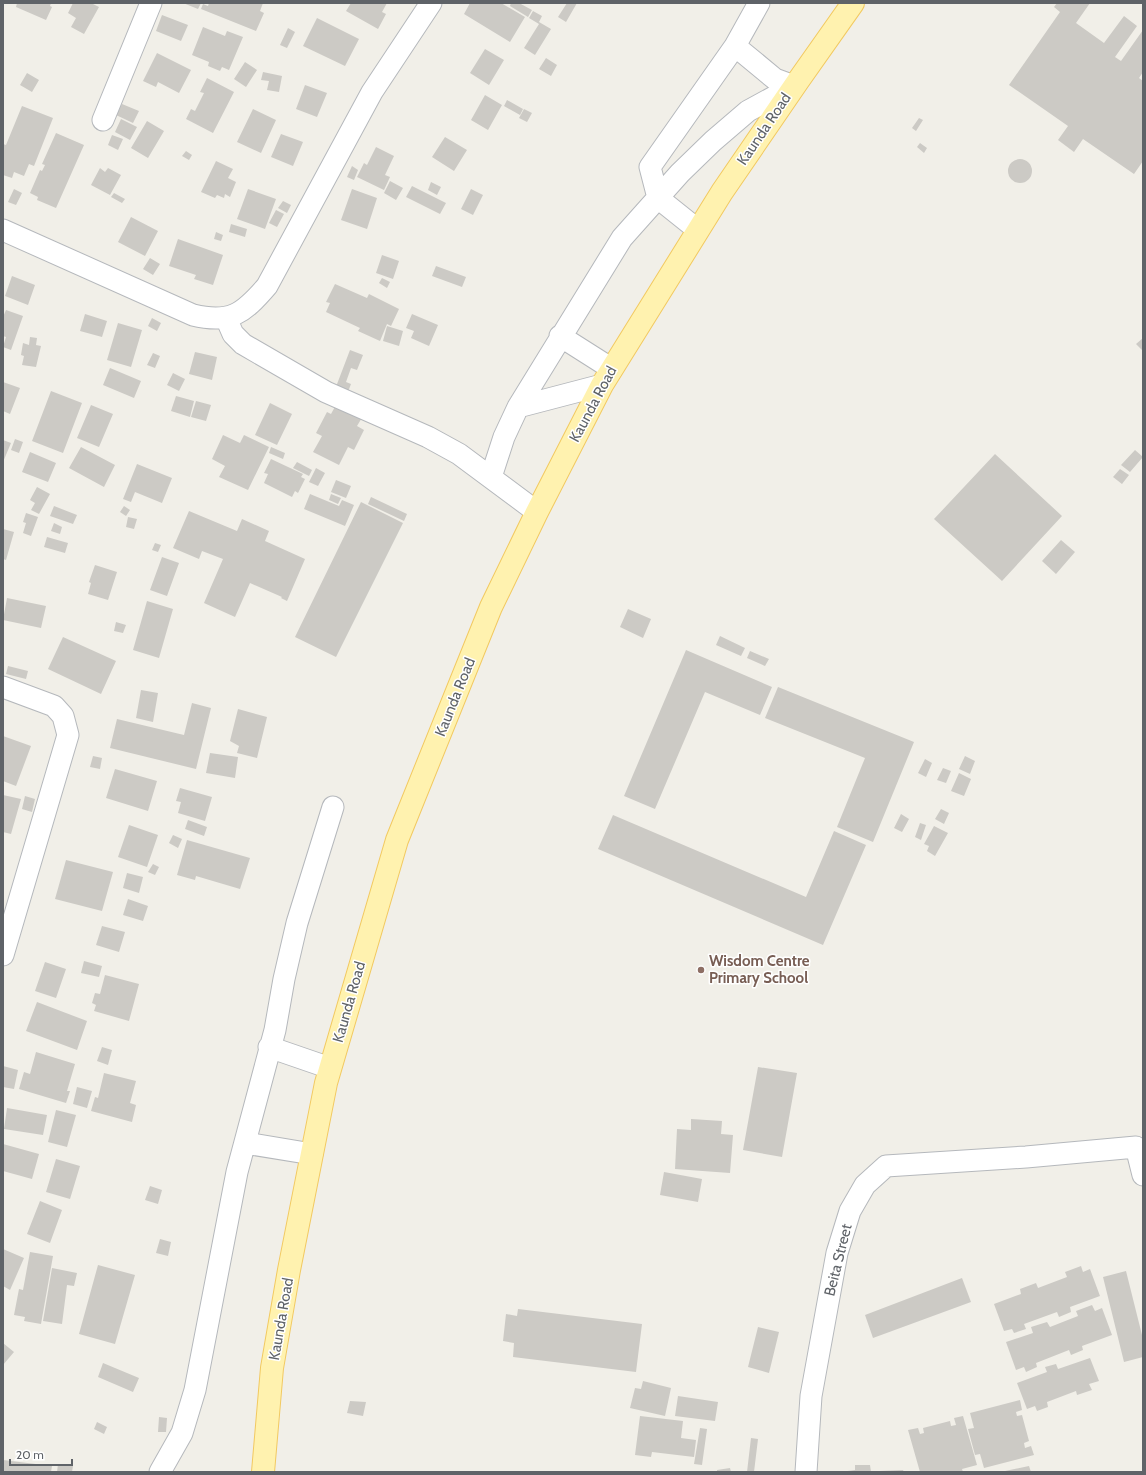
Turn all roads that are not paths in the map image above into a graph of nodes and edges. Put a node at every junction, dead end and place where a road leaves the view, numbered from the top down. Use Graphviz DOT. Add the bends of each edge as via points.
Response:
graph roads {
  1 [pos="151,3"];
  2 [pos="431,3"];
  3 [pos="759,3"];
  4 [pos="853,3"];
  5 [pos="735,46"];
  6 [pos="794,86"];
  7 [pos="102,120"];
  8 [pos="658,198"];
  9 [pos="3,230"];
  10 [pos="698,230"];
  11 [pos="226,318"];
  12 [pos="560,336"];
  13 [pos="607,377"];
  14 [pos="518,407"];
  15 [pos="491,477"];
  16 [pos="537,512"];
  17 [pos="3,687"];
  18 [pos="332,807"];
  19 [pos="3,955"];
  20 [pos="269,1047"];
  21 [pos="330,1068"];
  22 [pos="1140,1142"];
  23 [pos="245,1143"];
  24 [pos="312,1154"];
  25 [pos="1143,1175"];
  26 [pos="160,1472"];
  27 [pos="263,1472"];
  28 [pos="806,1472"];
  1 -- 7 [label="street"];
  2 -- 11 [label="street" via="372,92 267,286 240,312"];
  3 -- 5 [label="street"];
  4 -- 6 [label="main road, Kaunda Road"];
  5 -- 6 [label="street" via="775,79"];
  5 -- 8 [label="street" via="650,167"];
  6 -- 8 [label="street" via="748,111 680,173"];
  6 -- 10 [label="main road, Kaunda Road"];
  8 -- 10 [label="street"];
  8 -- 12 [label="street" via="622,238"];
  9 -- 11 [label="street" via="193,315 211,319"];
  10 -- 13 [label="main road, Kaunda Road"];
  11 -- 15 [label="street" via="233,334 243,344 326,392 428,437 459,454"];
  12 -- 13 [label="street"];
  12 -- 14 [label="street"];
  13 -- 14 [label="street"];
  13 -- 16 [label="main road, Kaunda Road"];
  14 -- 15 [label="street" via="504,437"];
  15 -- 16 [label="street"];
  16 -- 21 [label="main road, Kaunda Road" via="491,607 397,840"];
  17 -- 19 [label="street" via="54,706 64,716 68,735"];
  18 -- 20 [label="street" via="297,923"];
  20 -- 21 [label="street"];
  20 -- 23 [label="street"];
  21 -- 24 [label="main road, Kaunda Road"];
  22 -- 25 [label="street"];
  22 -- 28 [label="street, Beita Street" via="1026,1157 886,1166 865,1185 850,1211 837,1253 811,1396"];
  23 -- 24 [label="street"];
  23 -- 26 [label="street" via="237,1172 196,1390 182,1433"];
  24 -- 27 [label="main road, Kaunda Road" via="272,1368"];
}
